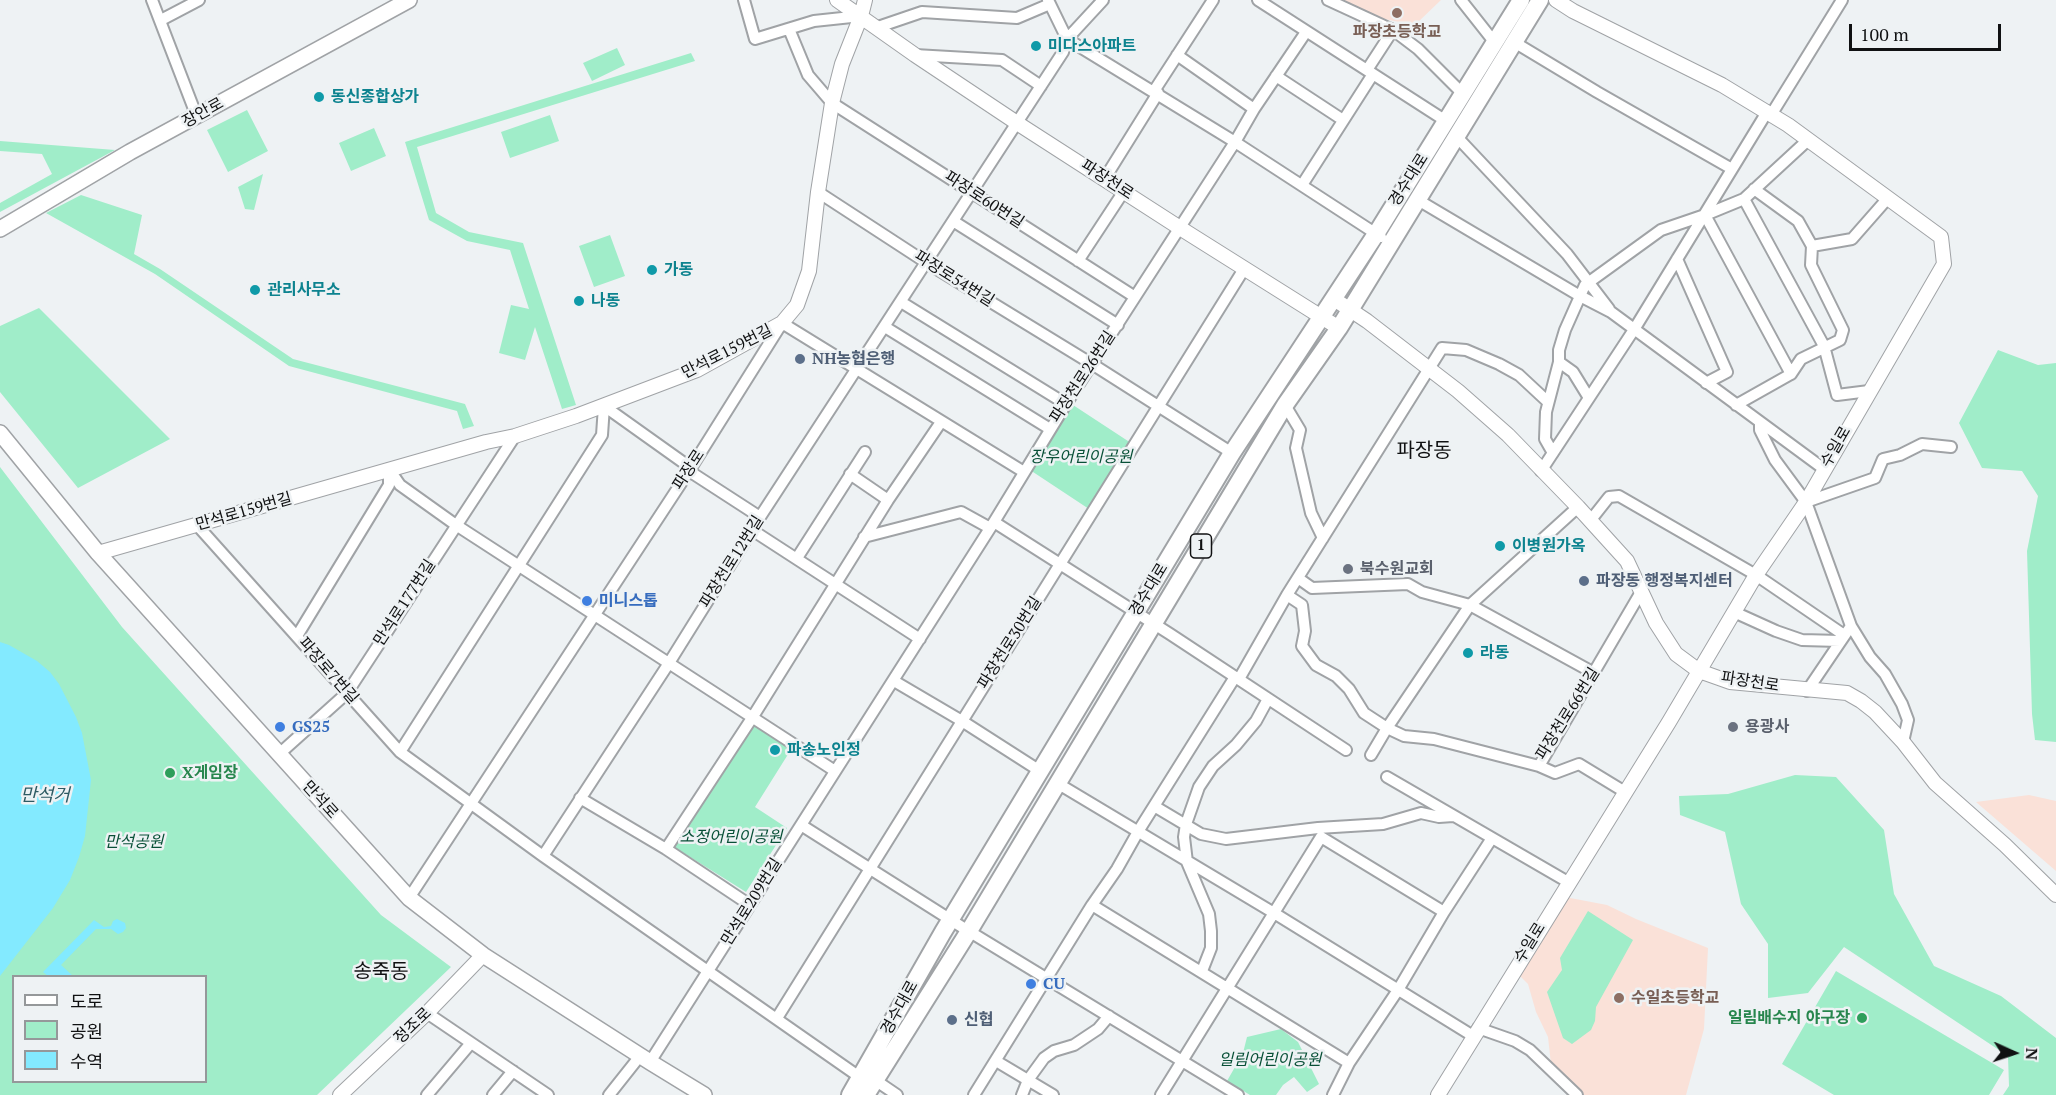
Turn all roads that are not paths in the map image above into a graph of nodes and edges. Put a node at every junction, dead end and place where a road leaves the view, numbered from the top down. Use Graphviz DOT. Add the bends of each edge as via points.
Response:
graph roads {
  1 [pos="152,0"];
  2 [pos="199,0"];
  3 [pos="409,0"];
  4 [pos="744,0"];
  5 [pos="837,0"];
  6 [pos="865,0"];
  7 [pos="918,0"];
  8 [pos="1103,0"];
  9 [pos="1213,0"];
  10 [pos="1258,0"];
  11 [pos="1328,0"];
  12 [pos="1461,0"];
  13 [pos="1521,0"];
  14 [pos="1540,0"];
  15 [pos="1556,0"];
  16 [pos="1842,0"];
  17 [pos="1049,2"];
  18 [pos="922,12"];
  19 [pos="861,16"];
  20 [pos="161,20"];
  21 [pos="878,27"];
  22 [pos="789,29"];
  23 [pos="1393,30"];
  24 [pos="1306,32"];
  25 [pos="1067,39"];
  26 [pos="1514,42"];
  27 [pos="1495,43"];
  28 [pos="915,55"];
  29 [pos="1177,55"];
  30 [pos="1370,72"];
  31 [pos="1276,76"];
  32 [pos="1041,86"];
  33 [pos="1156,92"];
  34 [pos="1463,94"];
  35 [pos="832,103"];
  36 [pos="1254,109"];
  37 [pos="1769,113"];
  38 [pos="196,117"];
  39 [pos="1343,120"];
  40 [pos="1446,121"];
  41 [pos="1017,123"];
  42 [pos="1456,136"];
  43 [pos="1808,140"];
  44 [pos="1235,142"];
  45 [pos="1732,169"];
  46 [pos="1105,178"];
  47 [pos="1302,185"];
  48 [pos="1754,189"];
  49 [pos="1124,191"];
  50 [pos="818,192"];
  51 [pos="972,192"];
  52 [pos="1888,198"];
  53 [pos="1744,199"];
  54 [pos="1418,200"];
  55 [pos="1705,215"];
  56 [pos="953,221"];
  57 [pos="1180,228"];
  58 [pos="0,229"];
  59 [pos="1376,234"];
  60 [pos="1391,244"];
  61 [pos="1812,246"];
  62 [pos="1677,260"];
  63 [pos="1078,261"];
  64 [pos="927,263"];
  65 [pos="1244,269"];
  66 [pos="1590,282"];
  67 [pos="1580,296"];
  68 [pos="1135,297"];
  69 [pos="1334,299"];
  70 [pos="901,302"];
  71 [pos="1350,310"];
  72 [pos="1611,312"];
  73 [pos="1322,317"];
  74 [pos="782,323"];
  75 [pos="1118,325"];
  76 [pos="885,327"];
  77 [pos="1339,328"];
  78 [pos="1635,328"];
  79 [pos="1824,346"];
  80 [pos="1559,362"];
  81 [pos="1092,364"];
  82 [pos="1430,369"];
  83 [pos="857,371"];
  84 [pos="1791,374"];
  85 [pos="1706,383"];
  86 [pos="1869,391"];
  87 [pos="1589,398"];
  88 [pos="1548,402"];
  89 [pos="1066,404"];
  90 [pos="1285,405"];
  91 [pos="1736,405"];
  92 [pos="604,406"];
  93 [pos="1159,406"];
  94 [pos="941,422"];
  95 [pos="1760,422"];
  96 [pos="1050,429"];
  97 [pos="0,433"];
  98 [pos="515,436"];
  99 [pos="1951,447"];
  100 [pos="865,452"];
  101 [pos="1232,453"];
  102 [pos="1553,453"];
  103 [pos="389,469"];
  104 [pos="690,469"];
  105 [pos="1824,469"];
  106 [pos="1541,471"];
  107 [pos="1024,472"];
  108 [pos="850,474"];
  109 [pos="888,500"];
  110 [pos="1806,502"];
  111 [pos="1578,507"];
  112 [pos="760,517"];
  113 [pos="1590,521"];
  114 [pos="197,525"];
  115 [pos="456,525"];
  116 [pos="992,525"];
  117 [pos="752,530"];
  118 [pos="864,537"];
  119 [pos="1323,538"];
  120 [pos="98,553"];
  121 [pos="797,558"];
  122 [pos="1060,563"];
  123 [pos="519,566"];
  124 [pos="1756,575"];
  125 [pos="1298,578"];
  126 [pos="835,583"];
  127 [pos="1312,588"];
  128 [pos="1641,592"];
  129 [pos="1287,595"];
  130 [pos="1302,604"];
  131 [pos="1470,605"];
  132 [pos="1136,612"];
  133 [pos="1734,612"];
  134 [pos="595,616"];
  135 [pos="1154,624"];
  136 [pos="1845,634"];
  137 [pos="297,636"];
  138 [pos="920,639"];
  139 [pos="669,663"];
  140 [pos="1699,671"];
  141 [pos="1594,673"];
  142 [pos="1237,678"];
  143 [pos="894,681"];
  144 [pos="1807,691"];
  145 [pos="347,693"];
  146 [pos="1269,699"];
  147 [pos="752,718"];
  148 [pos="962,721"];
  149 [pos="1386,728"];
  150 [pos="1903,742"];
  151 [pos="1346,750"];
  152 [pos="400,752"];
  153 [pos="278,755"];
  154 [pos="1371,755"];
  155 [pos="1539,766"];
  156 [pos="835,771"];
  157 [pos="1040,771"];
  158 [pos="1387,777"];
  159 [pos="1057,783"];
  160 [pos="1625,792"];
  161 [pos="580,798"];
  162 [pos="471,802"];
  163 [pos="1154,806"];
  164 [pos="1454,816"];
  165 [pos="1186,824"];
  166 [pos="801,825"];
  167 [pos="1139,830"];
  168 [pos="1492,838"];
  169 [pos="666,849"];
  170 [pos="543,856"];
  171 [pos="1187,862"];
  172 [pos="870,869"];
  173 [pos="1568,882"];
  174 [pos="2056,895"];
  175 [pos="409,898"];
  176 [pos="750,905"];
  177 [pos="1092,905"];
  178 [pos="1444,912"];
  179 [pos="1274,913"];
  180 [pos="960,926"];
  181 [pos="483,955"];
  182 [pos="708,971"];
  183 [pos="1202,971"];
  184 [pos="1046,977"];
  185 [pos="1227,987"];
  186 [pos="1398,990"];
  187 [pos="427,1013"];
  188 [pos="1109,1016"];
  189 [pos="777,1018"];
  190 [pos="1476,1032"];
  191 [pos="471,1043"];
  192 [pos="645,1059"];
  193 [pos="996,1061"];
  194 [pos="1181,1061"];
  195 [pos="1349,1063"];
  196 [pos="513,1071"];
  197 [pos="1028,1080"];
  198 [pos="860,1088"];
  199 [pos="542,1094"];
  200 [pos="340,1095"];
  201 [pos="427,1095"];
  202 [pos="493,1095"];
  203 [pos="609,1095"];
  204 [pos="704,1095"];
  205 [pos="897,1095"];
  206 [pos="974,1095"];
  207 [pos="1022,1095"];
  208 [pos="1053,1095"];
  209 [pos="1161,1095"];
  210 [pos="1238,1095"];
  211 [pos="1333,1095"];
  212 [pos="1438,1095"];
  213 [pos="1577,1095"];
  1 -- 20 [label="street"];
  2 -- 20 [label="street"];
  3 -- 38 [label="main road, 장안로"];
  4 -- 22 [label="street" via="755,39"];
  5 -- 19 [label="street, 파장천로"];
  6 -- 19 [label="street, 파장로"];
  7 -- 18 [label="street"];
  8 -- 25 [label="street, 파장천로12번길"];
  9 -- 29 [label="street"];
  10 -- 24 [label="street"];
  11 -- 23 [label="street"];
  12 -- 27 [label="street"];
  13 -- 27 [label="main road, 경수대로 / 1"];
  14 -- 26 [label="main road, 경수대로 / 1"];
  15 -- 37 [label="street, 수일로"];
  16 -- 37 [label="street"];
  17 -- 18 [label="street" via="1017,18"];
  17 -- 25 [label="street"];
  18 -- 21 [label="street"];
  19 -- 21 [label="street, 파장천로"];
  19 -- 22 [label="street" via="814,21"];
  19 -- 35 [label="street, 파장로"];
  20 -- 38 [label="street"];
  21 -- 28 [label="street, 파장천로"];
  22 -- 35 [label="street, 파장로60번길" via="808,75"];
  23 -- 30 [label="street"];
  23 -- 34 [label="street"];
  24 -- 30 [label="street"];
  24 -- 31 [label="street, 파장천로26번길"];
  25 -- 32 [label="street, 파장천로12번길"];
  25 -- 33 [label="street"];
  26 -- 42 [label="main road, 경수대로 / 1"];
  26 -- 45 [label="street"];
  27 -- 34 [label="main road, 경수대로 / 1"];
  28 -- 32 [label="street" via="1002,60"];
  28 -- 41 [label="street, 파장천로"];
  29 -- 33 [label="street"];
  29 -- 36 [label="street"];
  30 -- 39 [label="street"];
  30 -- 40 [label="street"];
  31 -- 36 [label="street, 파장천로26번길"];
  31 -- 39 [label="street"];
  32 -- 41 [label="street, 파장천로12번길"];
  33 -- 44 [label="street"];
  33 -- 46 [label="street"];
  34 -- 40 [label="main road, 경수대로 / 1"];
  35 -- 50 [label="street, 파장로"];
  35 -- 51 [label="street, 파장로60번길"];
  36 -- 44 [label="street, 파장천로26번길"];
  37 -- 43 [label="street, 수일로"];
  37 -- 45 [label="street"];
  38 -- 58 [label="main road, 장안로"];
  39 -- 47 [label="street"];
  40 -- 59 [label="main road, 경수대로 / 1"];
  41 -- 46 [label="street, 파장천로"];
  41 -- 51 [label="street, 파장천로12번길"];
  42 -- 54 [label="main road, 경수대로 / 1"];
  42 -- 66 [label="street"];
  43 -- 48 [label="street"];
  43 -- 52 [label="street, 수일로"];
  44 -- 47 [label="street"];
  44 -- 57 [label="street, 파장천로26번길"];
  45 -- 55 [label="street"];
  46 -- 49 [label="street, 파장천로"];
  47 -- 59 [label="street"];
  48 -- 53 [label="street"];
  48 -- 61 [label="street" via="1798,221"];
  49 -- 57 [label="street, 파장천로"];
  49 -- 63 [label="street"];
  50 -- 64 [label="street, 파장로54번길"];
  50 -- 74 [label="street, 파장로" via="809,272 797,304"];
  51 -- 56 [label="street, 파장천로12번길"];
  51 -- 63 [label="street, 파장로60번길"];
  52 -- 61 [label="street" via="1852,238"];
  52 -- 86 [label="street, 수일로" via="1941,237 1944,264"];
  53 -- 55 [label="street"];
  53 -- 79 [label="street"];
  54 -- 60 [label="main road, 경수대로 / 1"];
  54 -- 67 [label="street"];
  55 -- 62 [label="street"];
  55 -- 66 [label="street" via="1661,230"];
  55 -- 84 [label="street"];
  56 -- 64 [label="street, 파장천로12번길"];
  56 -- 75 [label="street"];
  57 -- 65 [label="street, 파장천로"];
  57 -- 68 [label="street, 파장천로26번길"];
  59 -- 60 [label="street"];
  59 -- 69 [label="main road, 경수대로 / 1"];
  60 -- 71 [label="main road, 경수대로 / 1"];
  61 -- 79 [label="street" via="1811,265 1843,330 1840,340"];
  62 -- 78 [label="street"];
  62 -- 85 [label="street" via="1727,372"];
  63 -- 68 [label="street, 파장로60번길"];
  64 -- 70 [label="street, 파장천로12번길"];
  64 -- 81 [label="street, 파장로54번길"];
  65 -- 73 [label="street, 파장천로"];
  65 -- 93 [label="street, 파장천로30번길"];
  66 -- 67 [label="street"];
  66 -- 72 [label="street"];
  67 -- 72 [label="street"];
  67 -- 80 [label="street" via="1565,330"];
  68 -- 75 [label="street, 파장천로26번길"];
  69 -- 71 [label="street, 파장천로"];
  69 -- 73 [label="main road, 경수대로 / 1"];
  70 -- 76 [label="street, 파장천로12번길"];
  70 -- 89 [label="street"];
  71 -- 77 [label="main road, 경수대로 / 1"];
  71 -- 82 [label="street, 파장천로"];
  72 -- 78 [label="street"];
  73 -- 77 [label="street, 파장천로"];
  73 -- 101 [label="main road, 경수대로 / 1"];
  74 -- 83 [label="street"];
  74 -- 92 [label="street, 만석로159번길" via="697,370"];
  74 -- 104 [label="street, 파장로"];
  75 -- 81 [label="street, 파장천로26번길"];
  76 -- 83 [label="street, 파장천로12번길"];
  76 -- 96 [label="street"];
  77 -- 90 [label="main road, 경수대로 / 1"];
  78 -- 85 [label="street"];
  78 -- 87 [label="street"];
  79 -- 84 [label="street" via="1801,359"];
  79 -- 86 [label="street" via="1837,395"];
  80 -- 87 [label="street" via="1573,372"];
  80 -- 88 [label="street"];
  81 -- 89 [label="street, 파장천로26번길"];
  81 -- 93 [label="street, 파장로54번길"];
  82 -- 88 [label="street" via="1442,348 1466,350 1519,375"];
  82 -- 106 [label="street, 파장천로" via="1508,435"];
  82 -- 119 [label="street"];
  83 -- 94 [label="street"];
  83 -- 112 [label="street, 파장천로12번길"];
  84 -- 91 [label="street"];
  85 -- 91 [label="street"];
  86 -- 105 [label="street, 수일로"];
  87 -- 102 [label="street"];
  88 -- 102 [label="street" via="1545,439"];
  89 -- 96 [label="street, 파장천로26번길"];
  90 -- 119 [label="street" via="1300,430 1296,448 1311,513"];
  90 -- 135 [label="main road, 경수대로 / 1"];
  91 -- 95 [label="street"];
  92 -- 98 [label="street, 만석로159번길"];
  92 -- 104 [label="street"];
  92 -- 123 [label="street" via="602,435"];
  93 -- 101 [label="street, 파장로54번길"];
  93 -- 122 [label="street, 파장천로30번길"];
  94 -- 107 [label="street"];
  94 -- 109 [label="street"];
  95 -- 105 [label="street"];
  95 -- 110 [label="street" via="1775,460"];
  96 -- 107 [label="street, 파장천로26번길"];
  97 -- 120 [label="main road, 만석로"];
  98 -- 103 [label="street, 만석로159번길"];
  98 -- 115 [label="street, 만석로177번길"];
  99 -- 110 [label="street" via="1922,444 1883,459 1875,478"];
  100 -- 108 [label="street"];
  101 -- 132 [label="main road, 경수대로 / 1"];
  102 -- 106 [label="street"];
  103 -- 114 [label="street, 만석로159번길"];
  103 -- 115 [label="street" via="400,485"];
  103 -- 137 [label="street" via="389,485"];
  104 -- 112 [label="street"];
  104 -- 134 [label="street, 파장로"];
  105 -- 110 [label="street, 수일로"];
  106 -- 111 [label="street, 파장천로"];
  107 -- 116 [label="street, 파장천로26번길"];
  108 -- 109 [label="street"];
  108 -- 121 [label="street"];
  109 -- 118 [label="street"];
  110 -- 124 [label="street, 수일로"];
  110 -- 136 [label="street"];
  111 -- 113 [label="street, 파장천로"];
  111 -- 131 [label="street"];
  112 -- 117 [label="street, 파장천로12번길"];
  113 -- 124 [label="street" via="1609,497 1619,496"];
  113 -- 128 [label="street, 파장천로" via="1627,561"];
  114 -- 120 [label="street, 만석로159번길"];
  114 -- 137 [label="street, 파장로7번길"];
  115 -- 123 [label="street"];
  115 -- 145 [label="street, 만석로177번길"];
  116 -- 118 [label="street" via="961,512"];
  116 -- 122 [label="street"];
  116 -- 138 [label="street, 파장천로26번길"];
  117 -- 121 [label="street"];
  117 -- 139 [label="street, 파장천로12번길"];
  118 -- 126 [label="street"];
  119 -- 125 [label="street"];
  120 -- 153 [label="main road, 만석로"];
  121 -- 126 [label="street"];
  122 -- 132 [label="street"];
  122 -- 148 [label="street, 파장천로30번길"];
  123 -- 134 [label="street"];
  123 -- 152 [label="street"];
  124 -- 133 [label="street, 수일로"];
  124 -- 136 [label="street"];
  125 -- 127 [label="street"];
  125 -- 129 [label="street"];
  126 -- 138 [label="street"];
  126 -- 147 [label="street"];
  127 -- 130 [label="street"];
  127 -- 131 [label="street" via="1408,584"];
  128 -- 140 [label="street, 파장천로" via="1676,654"];
  128 -- 141 [label="street, 파장천로66번길"];
  129 -- 130 [label="street"];
  129 -- 142 [label="street"];
  130 -- 149 [label="street" via="1302,646 1316,665 1349,689 1364,712"];
  131 -- 141 [label="street"];
  131 -- 149 [label="street"];
  132 -- 135 [label="street"];
  132 -- 157 [label="main road, 경수대로 / 1"];
  133 -- 136 [label="street" via="1802,640"];
  133 -- 140 [label="street, 수일로"];
  134 -- 139 [label="street"];
  134 -- 162 [label="street, 파장로"];
  135 -- 142 [label="street"];
  135 -- 159 [label="main road, 경수대로 / 1"];
  136 -- 144 [label="street"];
  136 -- 150 [label="street" via="1885,674 1902,704 1908,720"];
  137 -- 145 [label="street, 파장로7번길"];
  138 -- 143 [label="street, 파장천로26번길"];
  139 -- 147 [label="street"];
  139 -- 161 [label="street, 파장천로12번길"];
  140 -- 144 [label="street, 파장천로" via="1730,682"];
  140 -- 160 [label="street, 수일로"];
  141 -- 155 [label="street, 파장천로66번길"];
  142 -- 146 [label="street"];
  142 -- 163 [label="street"];
  143 -- 148 [label="street"];
  143 -- 156 [label="street, 만석로209번길"];
  144 -- 150 [label="street, 파장천로" via="1847,693 1875,712"];
  145 -- 152 [label="street, 파장로7번길"];
  145 -- 153 [label="street, 만석로177번길"];
  146 -- 151 [label="street"];
  146 -- 165 [label="street" via="1236,745 1213,766 1199,788"];
  147 -- 156 [label="street"];
  147 -- 169 [label="street"];
  148 -- 157 [label="street"];
  148 -- 172 [label="street, 파장천로30번길"];
  149 -- 154 [label="street"];
  149 -- 155 [label="street, 파장천로66번길" via="1404,736 1434,739"];
  150 -- 174 [label="street, 파장천로" via="1935,783"];
  152 -- 162 [label="street, 파장로7번길"];
  153 -- 175 [label="main road, 만석로"];
  155 -- 160 [label="street" via="1555,773 1579,764"];
  156 -- 166 [label="street, 만석로209번길"];
  157 -- 180 [label="main road, 경수대로 / 1"];
  158 -- 164 [label="street"];
  159 -- 167 [label="street"];
  159 -- 180 [label="main road, 경수대로 / 1"];
  160 -- 173 [label="street, 수일로"];
  161 -- 169 [label="street"];
  161 -- 170 [label="street, 파장천로12번길"];
  162 -- 170 [label="street, 파장로7번길"];
  162 -- 175 [label="street, 파장로"];
  163 -- 165 [label="street"];
  163 -- 167 [label="street"];
  164 -- 165 [label="street" via="1421,813 1383,824 1226,839 1202,834"];
  164 -- 168 [label="street"];
  165 -- 171 [label="street"];
  166 -- 172 [label="street"];
  166 -- 176 [label="street, 만석로209번길"];
  167 -- 171 [label="street"];
  167 -- 177 [label="street"];
  168 -- 173 [label="street"];
  168 -- 178 [label="street"];
  169 -- 176 [label="street"];
  170 -- 182 [label="street, 파장로7번길"];
  171 -- 179 [label="street"];
  171 -- 183 [label="street" via="1212,931 1211,948"];
  172 -- 180 [label="street"];
  172 -- 189 [label="street, 파장천로30번길"];
  173 -- 190 [label="street, 수일로"];
  175 -- 181 [label="main road, 만석로"];
  176 -- 182 [label="street, 만석로209번길"];
  177 -- 183 [label="street"];
  177 -- 184 [label="street"];
  178 -- 179 [label="street" via="1321,837"];
  178 -- 186 [label="street"];
  179 -- 185 [label="street"];
  179 -- 186 [label="street"];
  180 -- 184 [label="street"];
  180 -- 198 [label="main road, 경수대로 / 1"];
  181 -- 187 [label="street, 정조로"];
  181 -- 192 [label="main road, 만석로"];
  182 -- 189 [label="street, 파장로7번길"];
  182 -- 192 [label="street, 만석로209번길"];
  183 -- 185 [label="street"];
  184 -- 188 [label="street"];
  184 -- 193 [label="street"];
  185 -- 194 [label="street"];
  185 -- 195 [label="street"];
  186 -- 190 [label="street"];
  186 -- 195 [label="street"];
  187 -- 191 [label="street"];
  187 -- 200 [label="street, 정조로"];
  188 -- 194 [label="street"];
  188 -- 197 [label="street" via="1074,1045 1044,1058"];
  189 -- 198 [label="street, 파장로7번길"];
  190 -- 212 [label="street, 수일로"];
  190 -- 213 [label="street" via="1515,1041 1530,1050"];
  191 -- 196 [label="street"];
  191 -- 201 [label="street"];
  192 -- 203 [label="street, 만석로209번길"];
  192 -- 204 [label="main road, 만석로"];
  193 -- 197 [label="street"];
  193 -- 206 [label="street"];
  194 -- 209 [label="street"];
  194 -- 210 [label="street"];
  195 -- 211 [label="street"];
  196 -- 199 [label="street"];
  196 -- 202 [label="street"];
  197 -- 207 [label="street"];
  197 -- 208 [label="street"];
  198 -- 205 [label="street, 파장로7번길"];
}
